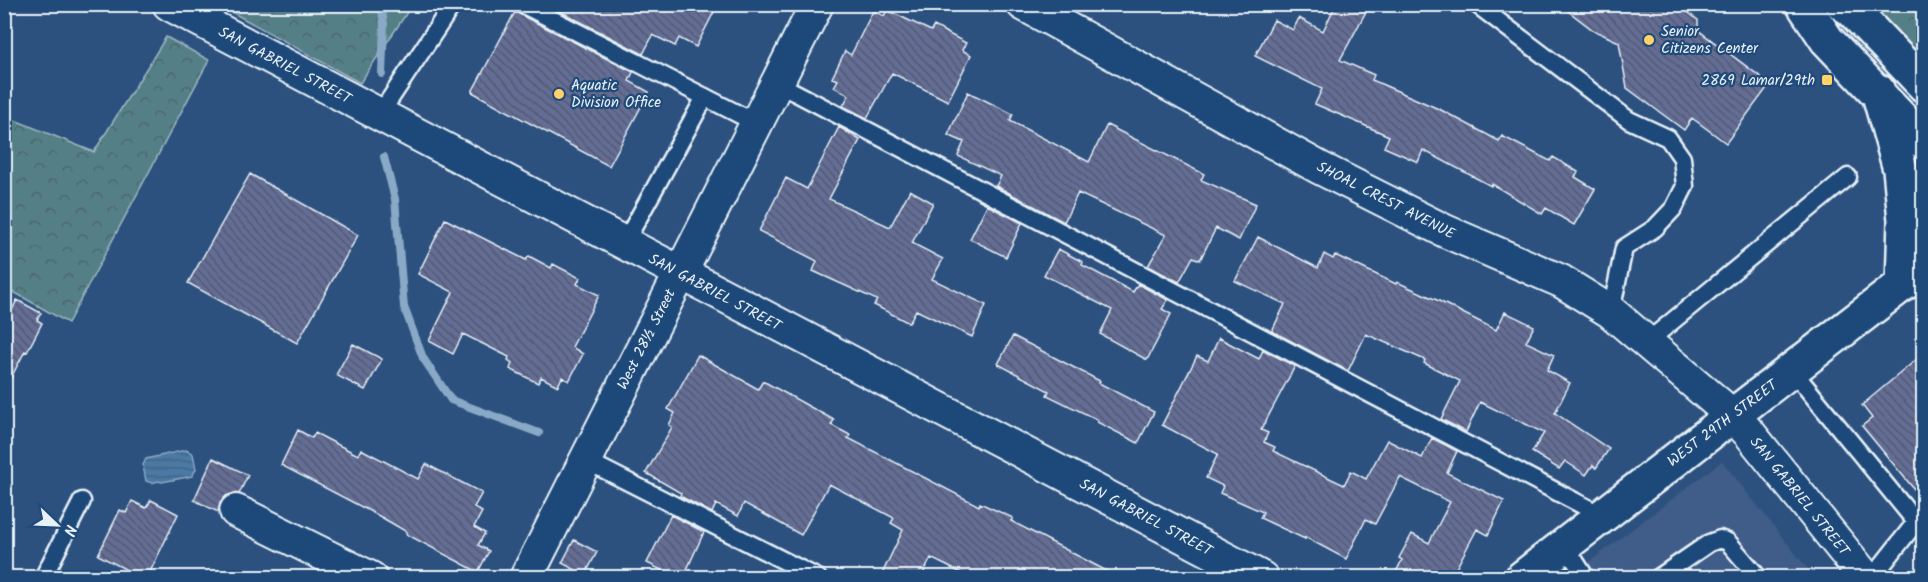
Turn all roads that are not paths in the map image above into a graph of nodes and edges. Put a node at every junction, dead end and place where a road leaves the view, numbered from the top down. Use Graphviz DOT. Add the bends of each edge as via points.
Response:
graph roads {
  1 [pos="169,4"];
  2 [pos="453,4"];
  3 [pos="522,4"];
  4 [pos="817,4"];
  5 [pos="1023,4"];
  6 [pos="1476,4"];
  7 [pos="1803,4"];
  8 [pos="1843,4"];
  9 [pos="777,83"];
  10 [pos="1923,85"];
  11 [pos="1878,91"];
  12 [pos="705,98"];
  13 [pos="380,114"];
  14 [pos="756,123"];
  15 [pos="1923,142"];
  16 [pos="1848,177"];
  17 [pos="624,244"];
  18 [pos="679,273"];
  19 [pos="1913,278"];
  20 [pos="1611,312"];
  21 [pos="1647,342"];
  22 [pos="1792,370"];
  23 [pos="1733,416"];
  24 [pos="585,460"];
  25 [pos="82,501"];
  26 [pos="236,511"];
  27 [pos="1601,515"];
  28 [pos="1564,544"];
  29 [pos="43,578"];
  30 [pos="371,578"];
  31 [pos="526,578"];
  32 [pos="818,578"];
  33 [pos="1262,578"];
  34 [pos="1522,578"];
  35 [pos="1586,578"];
  36 [pos="1658,578"];
  37 [pos="1759,578"];
  38 [pos="1866,578"];
  39 [pos="1872,578"];
  1 -- 13 [label="street, SAN GABRIEL STREET"];
  2 -- 13 [label="lane"];
  3 -- 12 [label="lane"];
  4 -- 9 [label="street, West 28½ Street"];
  5 -- 20 [label="street, SHOAL CREST AVENUE" via="1320,168 1445,231 1561,281"];
  6 -- 20 [label="lane" via="1629,120 1668,138 1682,158 1685,186 1674,208 1654,228 1624,248"];
  7 -- 11 [label="main road" via="1827,39"];
  8 -- 10 [label="main road"];
  9 -- 14 [label="street, West 28½ Street"];
  9 -- 27 [label="lane"];
  11 -- 15 [label="main road"];
  11 -- 19 [label="main road" via="1900,169"];
  12 -- 14 [label="lane"];
  12 -- 17 [label="lane"];
  13 -- 17 [label="street, SAN GABRIEL STREET"];
  14 -- 18 [label="street, West 28½ Street"];
  16 -- 21 [label="lane"];
  17 -- 18 [label="street, SAN GABRIEL STREET"];
  18 -- 24 [label="street, West 28½ Street"];
  18 -- 33 [label="street, SAN GABRIEL STREET"];
  19 -- 22 [label="main road, WEST 29TH STREET"];
  20 -- 21 [label="street, SHOAL CREST AVENUE"];
  21 -- 23 [label="street, SHOAL CREST AVENUE"];
  22 -- 23 [label="main road, WEST 29TH STREET"];
  22 -- 39 [label="lane" via="1916,522"];
  23 -- 27 [label="main road, WEST 29TH STREET"];
  23 -- 38 [label="street, SAN GABRIEL STREET"];
  24 -- 31 [label="street, West 28½ Street"];
  24 -- 32 [label="lane"];
  25 -- 29 [label="lane"];
  26 -- 30 [label="street"];
  27 -- 28 [label="main road, WEST 29TH STREET"];
  28 -- 34 [label="main road, WEST 29TH STREET"];
  28 -- 35 [label="lane"];
  36 -- 37 [label="lane" via="1708,543 1720,539 1728,542"];
}
